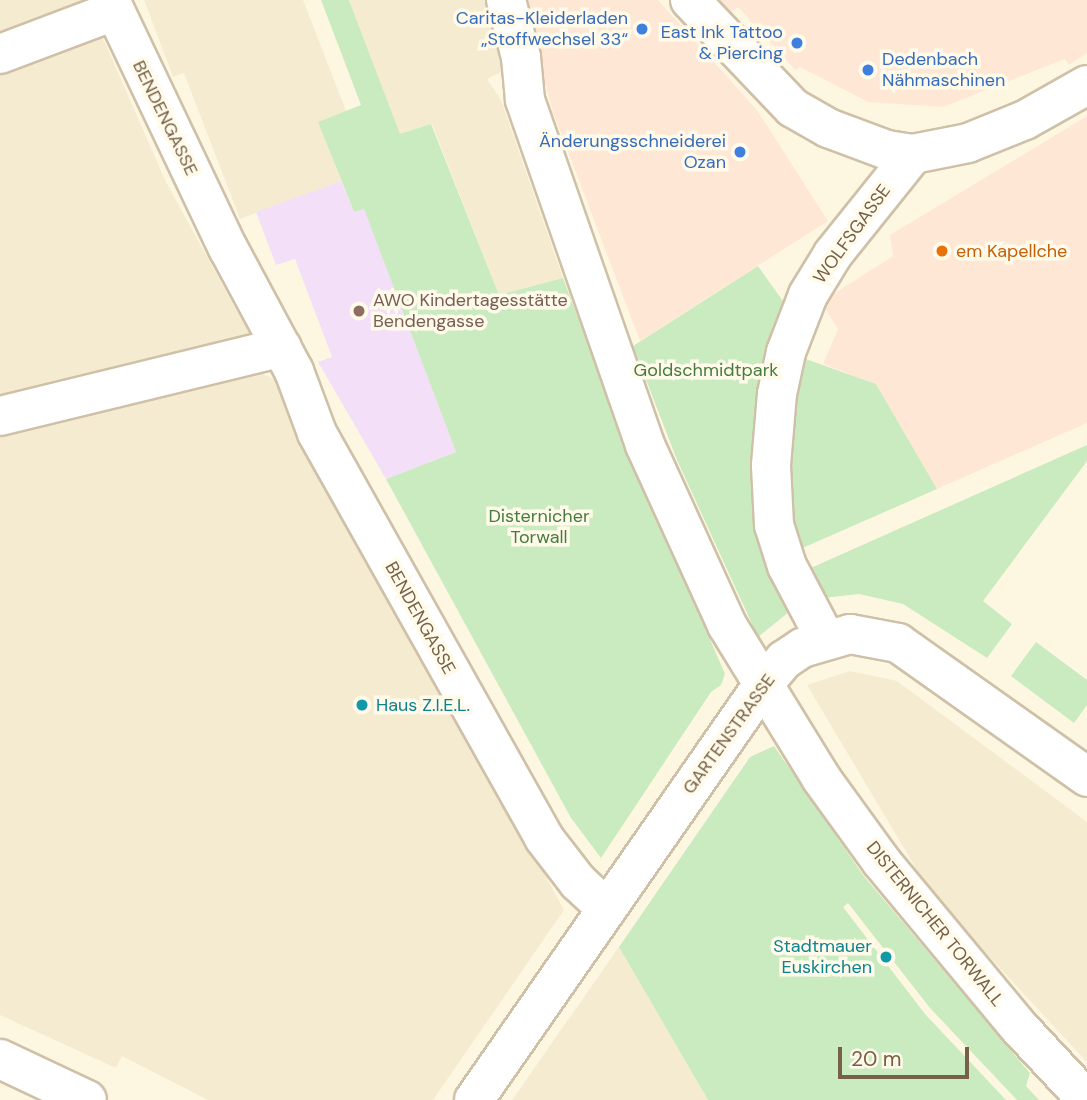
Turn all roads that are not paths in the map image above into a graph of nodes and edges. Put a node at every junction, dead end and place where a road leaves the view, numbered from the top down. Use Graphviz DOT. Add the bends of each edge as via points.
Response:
graph roads {
  1 [pos="506,0"];
  2 [pos="690,0"];
  3 [pos="112,6"];
  4 [pos="0,54"];
  5 [pos="1087,85"];
  6 [pos="913,154"];
  7 [pos="282,347"];
  8 [pos="0,415"];
  9 [pos="825,638"];
  10 [pos="762,686"];
  11 [pos="1087,777"];
  12 [pos="606,908"];
  13 [pos="0,1059"];
  14 [pos="87,1100"];
  15 [pos="474,1100"];
  16 [pos="1087,1100"];
  1 -- 10 [label="street, DISTERNICHER TORWALL" via="521,57 525,100 645,445 715,601"];
  2 -- 6 [label="street" via="793,108 858,141"];
  3 -- 4 [label="street"];
  3 -- 7 [label="street, BENDENGASSE" via="228,248"];
  5 -- 6 [label="street" via="1014,125 968,143"];
  6 -- 9 [label="street, WOLFSGASSE" via="833,254 808,295 789,342 777,394 771,466 774,526 787,566"];
  7 -- 8 [label="street"];
  7 -- 12 [label="street, BENDENGASSE" via="305,394 317,433 528,811 557,859"];
  9 -- 10 [label="street, GARTENSTRASSE" via="784,660"];
  9 -- 11 [label="street, GARTENSTRASSE" via="850,634 898,643 924,657"];
  10 -- 12 [label="street, GARTENSTRASSE"];
  10 -- 16 [label="street, DISTERNICHER TORWALL" via="881,861 1017,1025"];
  12 -- 15 [label="street, GARTENSTRASSE"];
  13 -- 14 [label="street"];
}
